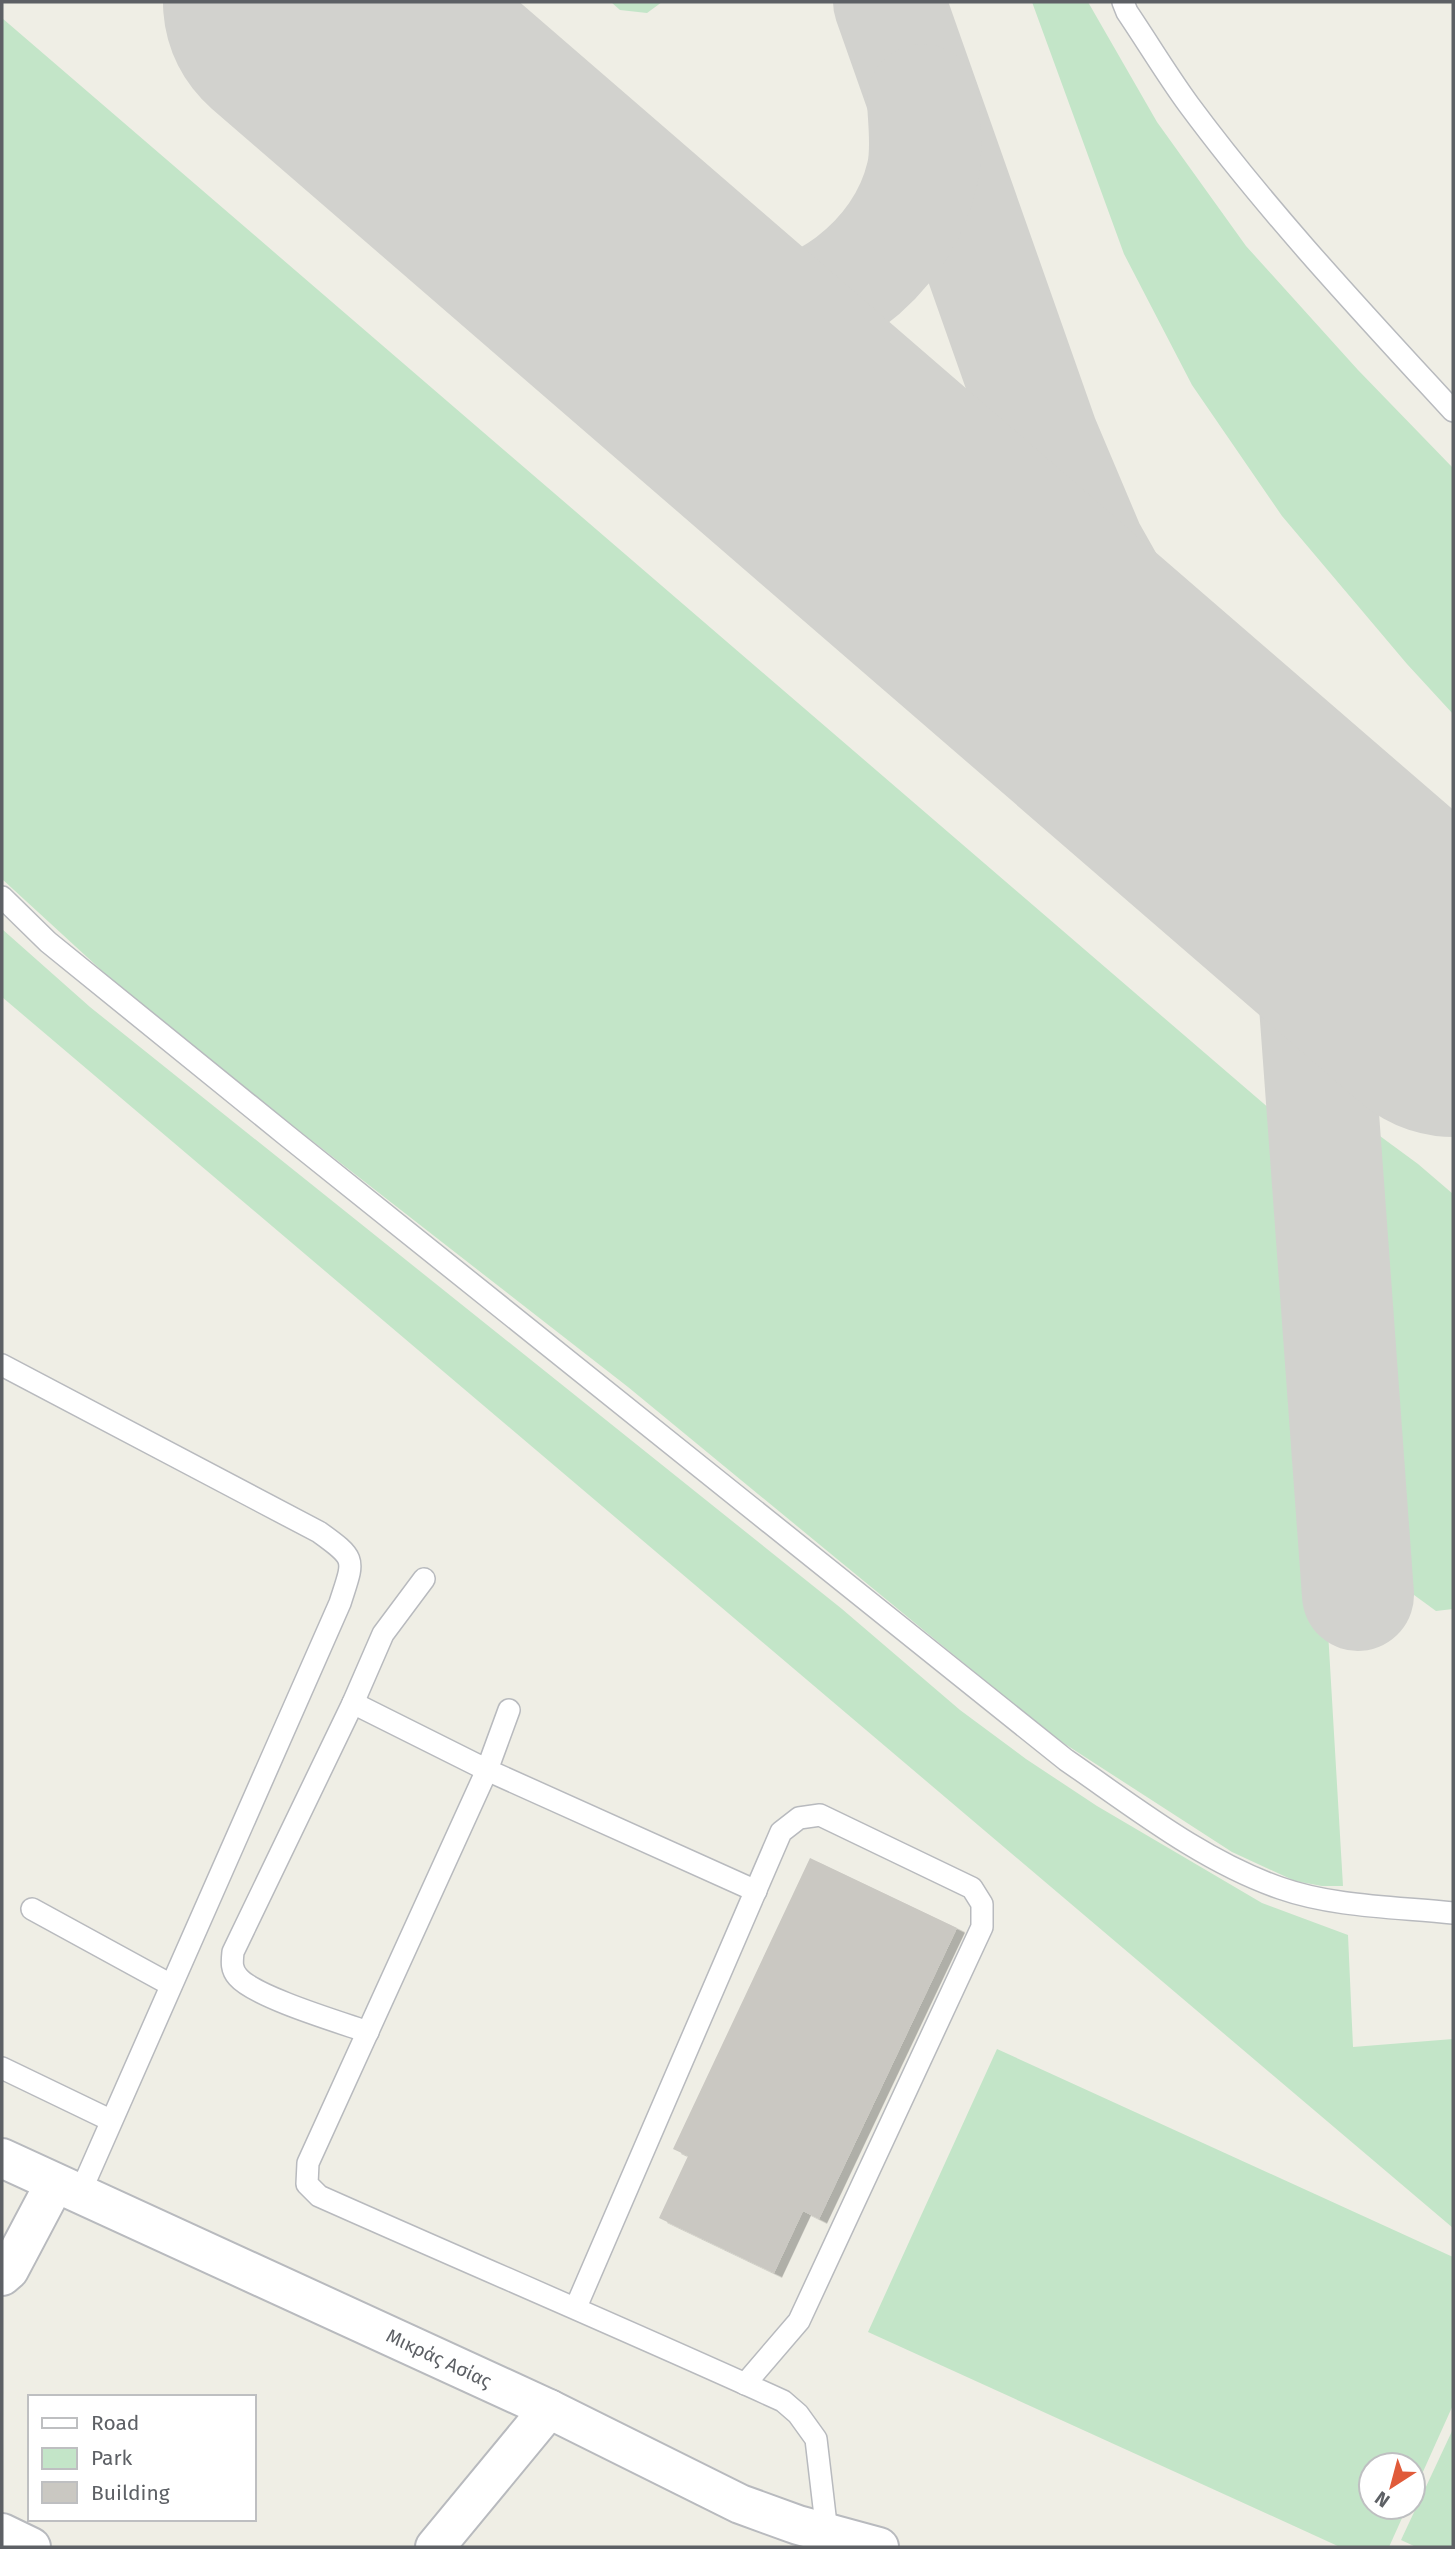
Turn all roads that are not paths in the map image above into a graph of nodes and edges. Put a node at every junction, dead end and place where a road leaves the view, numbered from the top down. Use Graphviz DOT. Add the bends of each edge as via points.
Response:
graph roads {
  1 [pos="1123,2"];
  2 [pos="1453,411"];
  3 [pos="2,897"];
  4 [pos="2,1365"];
  5 [pos="424,1579"];
  6 [pos="353,1703"];
  7 [pos="509,1710"];
  8 [pos="487,1770"];
  9 [pos="756,1891"];
  10 [pos="32,1909"];
  11 [pos="1453,1913"];
  12 [pos="171,1985"];
  13 [pos="368,2032"];
  14 [pos="2,2068"];
  15 [pos="110,2120"];
  16 [pos="2,2158"];
  17 [pos="68,2188"];
  18 [pos="2,2276"];
  19 [pos="576,2307"];
  20 [pos="745,2384"];
  21 [pos="549,2409"];
  22 [pos="2,2533"];
  23 [pos="827,2533"];
  24 [pos="29,2547"];
  25 [pos="435,2547"];
  26 [pos="879,2547"];
  1 -- 2 [label="lane" via="1189,104 1254,188"];
  3 -- 11 [label="lane" via="48,942 1066,1760 1229,1866 1280,1888 1331,1900"];
  4 -- 12 [label="lane" via="319,1532 346,1552 352,1566 340,1603"];
  5 -- 6 [label="lane" via="383,1634"];
  6 -- 8 [label="lane"];
  6 -- 13 [label="lane" via="233,1952 232,1967 255,1990"];
  7 -- 8 [label="lane"];
  8 -- 9 [label="lane"];
  8 -- 13 [label="lane"];
  9 -- 19 [label="lane"];
  9 -- 20 [label="lane" via="781,1832 799,1818 820,1815 972,1888 982,1904 982,1927 799,2321"];
  10 -- 12 [label="lane"];
  12 -- 15 [label="lane"];
  13 -- 19 [label="lane" via="308,2163 307,2184 319,2196"];
  14 -- 15 [label="lane"];
  15 -- 17 [label="lane"];
  16 -- 17 [label="street, Μικράς Ασίας"];
  17 -- 18 [label="street"];
  17 -- 21 [label="street, Μικράς Ασίας"];
  19 -- 20 [label="lane"];
  20 -- 23 [label="lane" via="783,2401 816,2439"];
  21 -- 23 [label="street, Μικράς Ασίας" via="740,2504"];
  21 -- 25 [label="street"];
  22 -- 24 [label="street"];
  23 -- 26 [label="street, Μικράς Ασίας"];
}
